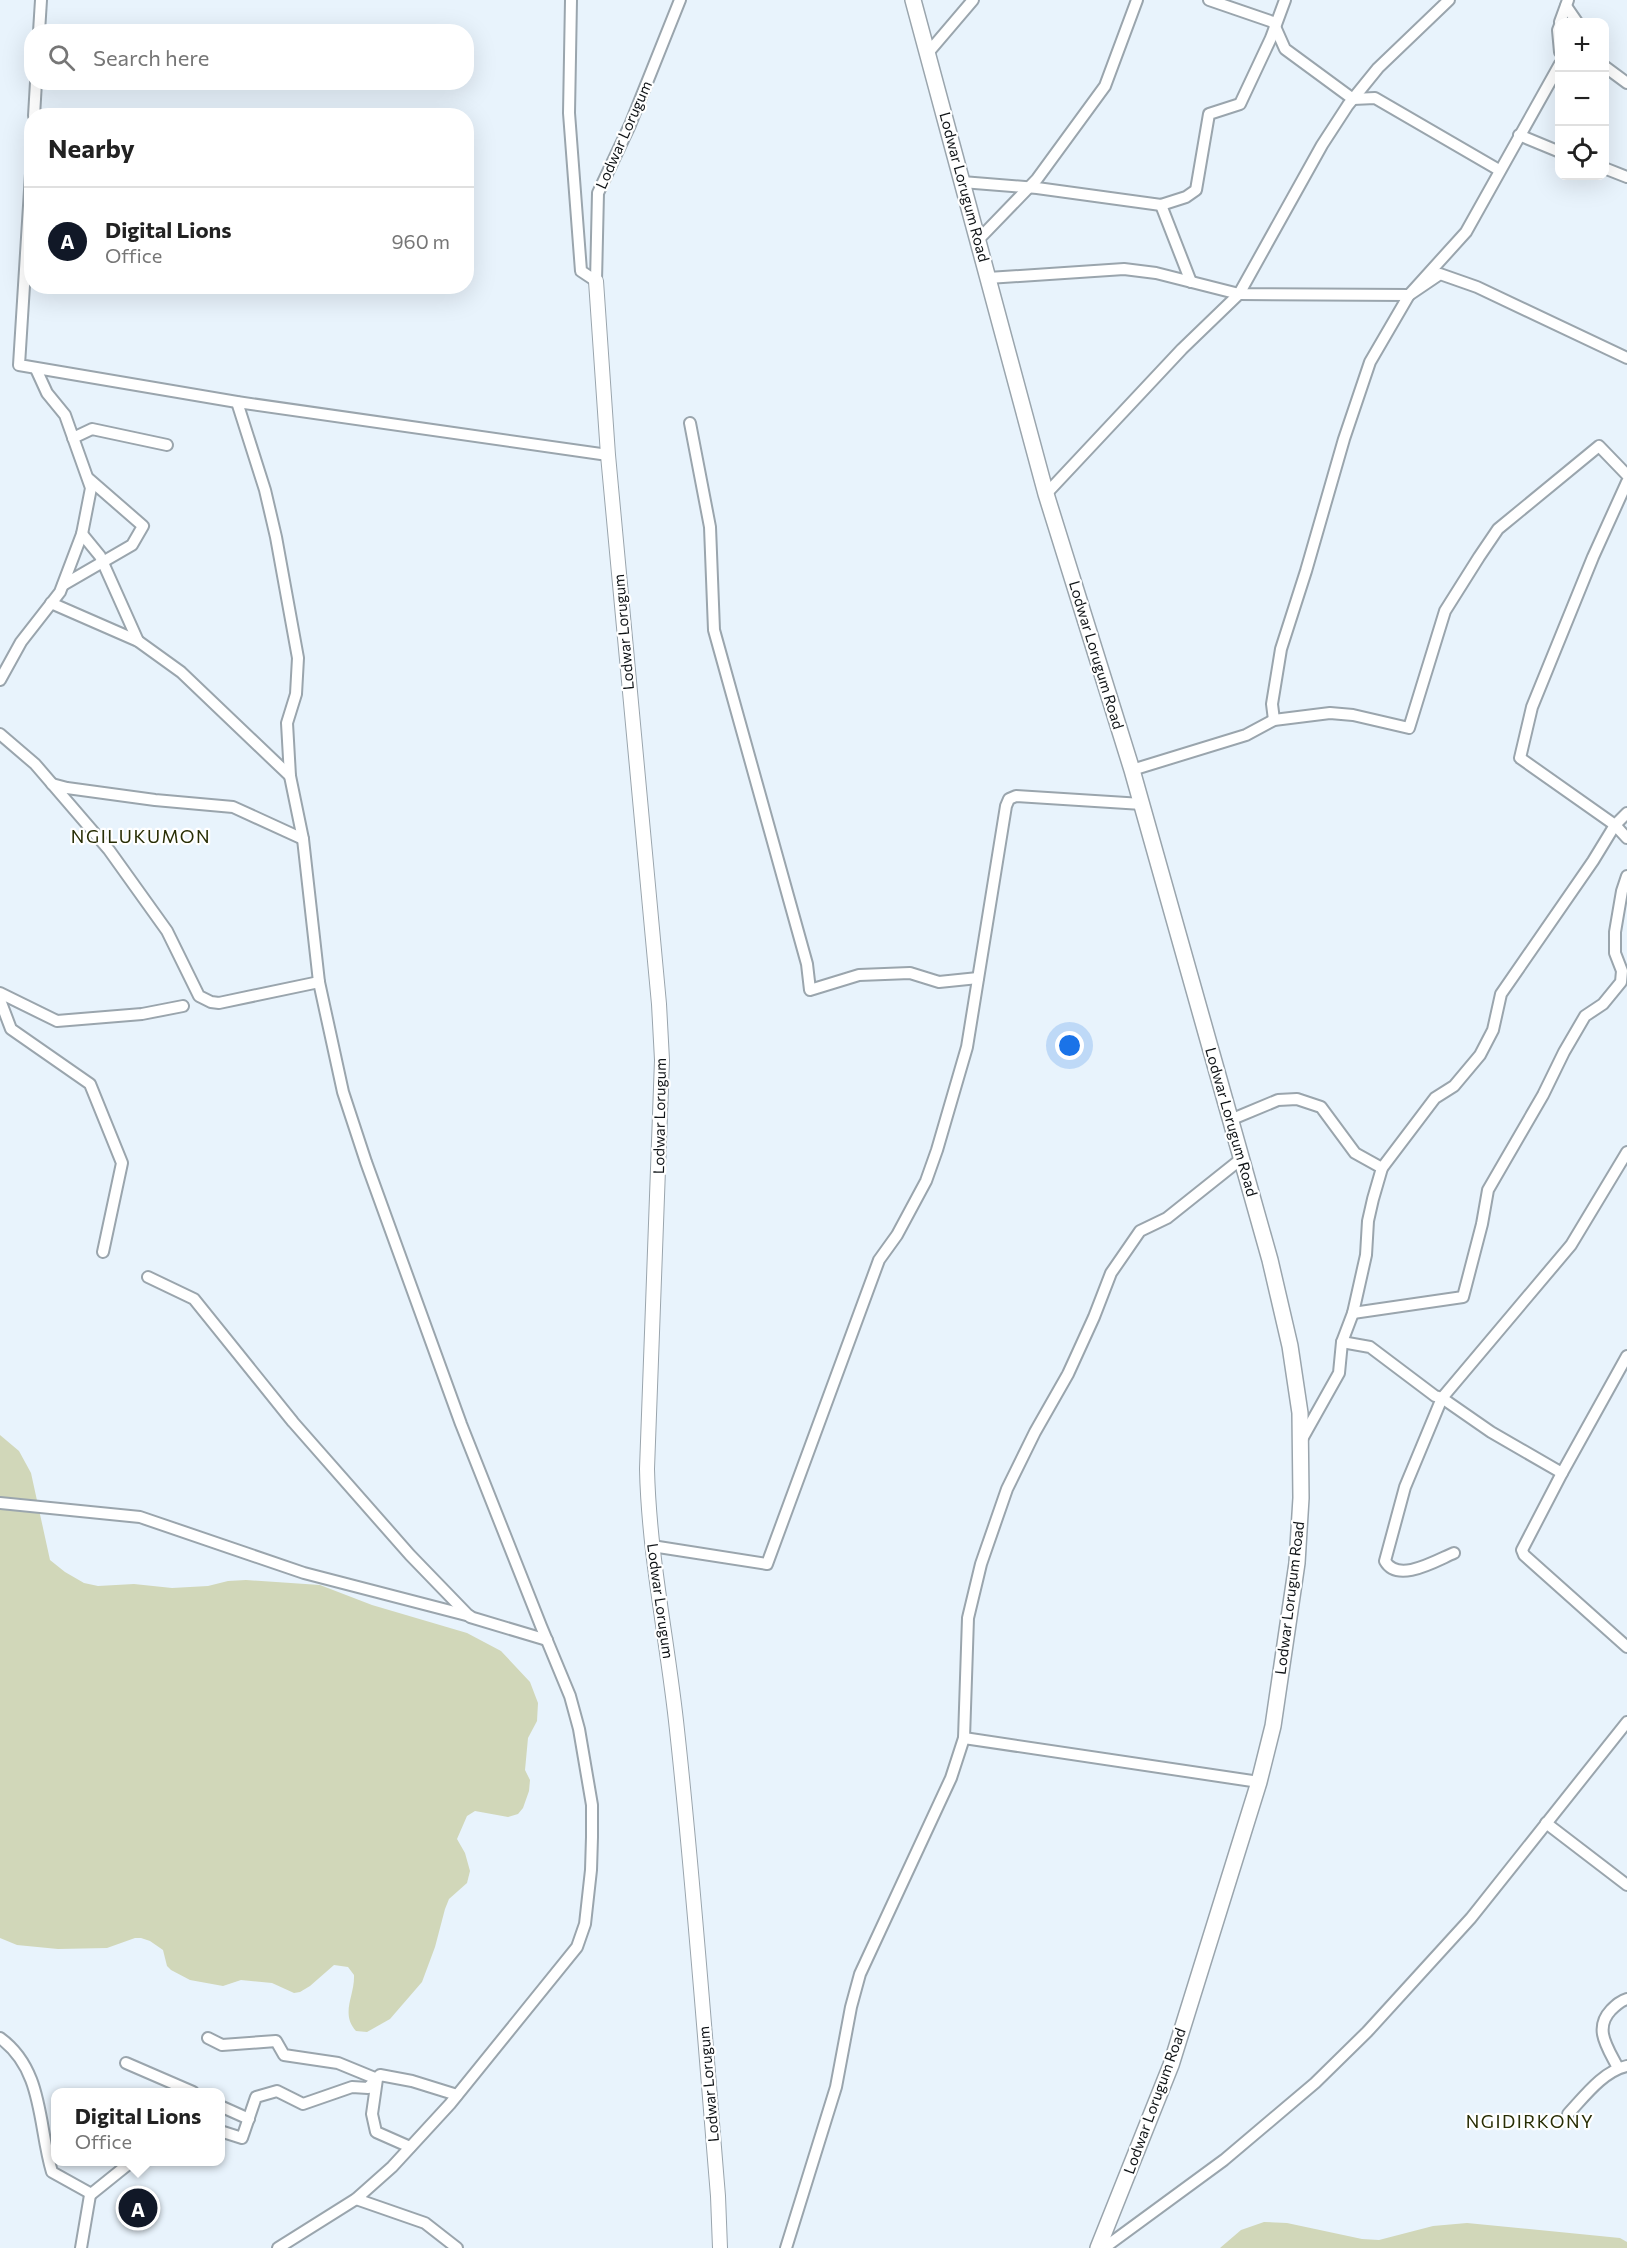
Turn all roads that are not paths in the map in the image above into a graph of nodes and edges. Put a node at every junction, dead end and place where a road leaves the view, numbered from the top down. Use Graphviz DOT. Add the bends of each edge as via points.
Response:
graph roads {
  1 [pos="41,0"];
  2 [pos="571,0"];
  3 [pos="680,0"];
  4 [pos="913,0"];
  5 [pos="973,0"];
  6 [pos="1137,0"];
  7 [pos="1209,0"];
  8 [pos="1285,0"];
  9 [pos="1449,0"];
  10 [pos="1568,3"];
  11 [pos="1562,18"];
  12 [pos="1575,18"];
  13 [pos="40,24"];
  14 [pos="1276,28"];
  15 [pos="927,54"];
  16 [pos="1609,69"];
  17 [pos="1555,72"];
  18 [pos="1627,83"];
  19 [pos="36,90"];
  20 [pos="1353,99"];
  21 [pos="34,108"];
  22 [pos="1519,135"];
  23 [pos="1555,150"];
  24 [pos="1499,170"];
  25 [pos="1609,170"];
  26 [pos="1627,177"];
  27 [pos="962,182"];
  28 [pos="1029,187"];
  29 [pos="1161,205"];
  30 [pos="978,240"];
  31 [pos="24,276"];
  32 [pos="988,278"];
  33 [pos="596,281"];
  34 [pos="1191,282"];
  35 [pos="1239,294"];
  36 [pos="1409,295"];
  37 [pos="1627,358"];
  38 [pos="36,369"];
  39 [pos="237,402"];
  40 [pos="690,423"];
  41 [pos="73,438"];
  42 [pos="167,445"];
  43 [pos="608,455"];
  44 [pos="1627,475"];
  45 [pos="87,478"];
  46 [pos="1627,483"];
  47 [pos="1046,494"];
  48 [pos="82,534"];
  49 [pos="102,562"];
  50 [pos="63,585"];
  51 [pos="51,603"];
  52 [pos="138,641"];
  53 [pos="0,680"];
  54 [pos="1274,720"];
  55 [pos="0,734"];
  56 [pos="1132,770"];
  57 [pos="290,776"];
  58 [pos="52,784"];
  59 [pos="1142,804"];
  60 [pos="1627,813"];
  61 [pos="1615,825"];
  62 [pos="1627,838"];
  63 [pos="303,839"];
  64 [pos="1627,876"];
  65 [pos="978,978"];
  66 [pos="319,982"];
  67 [pos="0,993"];
  68 [pos="0,1000"];
  69 [pos="183,1006"];
  70 [pos="1230,1120"];
  71 [pos="1627,1152"];
  72 [pos="1241,1159"];
  73 [pos="1382,1168"];
  74 [pos="103,1252"];
  75 [pos="147,1277"];
  76 [pos="1353,1314"];
  77 [pos="1342,1342"];
  78 [pos="1627,1356"];
  79 [pos="1442,1398"];
  80 [pos="1302,1439"];
  81 [pos="1562,1473"];
  82 [pos="0,1503"];
  83 [pos="652,1546"];
  84 [pos="1454,1553"];
  85 [pos="470,1617"];
  86 [pos="547,1640"];
  87 [pos="1627,1647"];
  88 [pos="1627,1722"];
  89 [pos="964,1737"];
  90 [pos="1258,1782"];
  91 [pos="1546,1823"];
  92 [pos="1627,1885"];
  93 [pos="1627,1999"];
  94 [pos="0,2038"];
  95 [pos="208,2038"];
  96 [pos="126,2063"];
  97 [pos="1623,2067"];
  98 [pos="376,2079"];
  99 [pos="184,2088"];
  100 [pos="457,2095"];
  101 [pos="225,2108"];
  102 [pos="1568,2114"];
  103 [pos="249,2120"];
  104 [pos="225,2133"];
  105 [pos="410,2147"];
  106 [pos="126,2166"];
  107 [pos="90,2195"];
  108 [pos="356,2199"];
  109 [pos="81,2248"];
  110 [pos="278,2248"];
  111 [pos="457,2248"];
  112 [pos="720,2248"];
  113 [pos="786,2248"];
  114 [pos="1098,2248"];
  115 [pos="1104,2248"];
  1 -- 13 [label="street"];
  2 -- 33 [label="street" via="569,113 580,271"];
  3 -- 33 [label="street, Lodwar Lorugum" via="598,193"];
  4 -- 15 [label="main road, Lodwar Lorugum Road"];
  5 -- 15 [label="street"];
  6 -- 28 [label="street" via="1105,86"];
  7 -- 14 [label="street" via="1273,22"];
  8 -- 14 [label="street"];
  9 -- 20 [label="street" via="1378,68"];
  10 -- 11 [label="street"];
  10 -- 12 [label="street"];
  14 -- 20 [label="street" via="1285,49"];
  14 -- 29 [label="street" via="1240,104 1209,114 1196,190"];
  15 -- 27 [label="main road, Lodwar Lorugum Road"];
  16 -- 18 [label="street"];
  17 -- 22 [label="street"];
  19 -- 21 [label="street"];
  20 -- 24 [label="street" via="1375,98"];
  20 -- 35 [label="street" via="1322,145"];
  22 -- 23 [label="street"];
  22 -- 24 [label="street"];
  24 -- 36 [label="street" via="1466,232"];
  25 -- 26 [label="street"];
  27 -- 28 [label="street"];
  27 -- 30 [label="main road, Lodwar Lorugum Road"];
  28 -- 29 [label="street"];
  28 -- 30 [label="street"];
  29 -- 34 [label="street"];
  30 -- 32 [label="main road, Lodwar Lorugum Road"];
  31 -- 38 [label="street" via="18,365"];
  32 -- 34 [label="street" via="1124,269"];
  32 -- 47 [label="main road, Lodwar Lorugum Road"];
  33 -- 43 [label="street, Lodwar Lorugum"];
  34 -- 35 [label="street"];
  35 -- 36 [label="street"];
  35 -- 47 [label="street"];
  36 -- 37 [label="street" via="1440,274 1477,287"];
  36 -- 54 [label="street" via="1370,362 1344,439 1281,649 1272,704"];
  38 -- 39 [label="street"];
  38 -- 41 [label="street" via="47,393 65,415"];
  39 -- 43 [label="street"];
  39 -- 57 [label="street" via="265,490 298,658 296,694 287,723"];
  40 -- 65 [label="street" via="710,527 714,630 807,964 810,990 859,975 910,973 939,982"];
  41 -- 42 [label="street" via="92,429"];
  41 -- 45 [label="street"];
  43 -- 83 [label="street, Lodwar Lorugum" via="662,1060 647,1469"];
  44 -- 54 [label="street" via="1599,446 1498,529 1445,610 1409,728 1353,715"];
  45 -- 48 [label="street" via="91,488"];
  45 -- 49 [label="street" via="143,526 132,545"];
  46 -- 61 [label="street" via="1532,707 1520,758"];
  47 -- 56 [label="main road, Lodwar Lorugum Road"];
  48 -- 49 [label="street"];
  48 -- 50 [label="street"];
  49 -- 50 [label="street"];
  49 -- 52 [label="street"];
  50 -- 51 [label="street"];
  51 -- 52 [label="street"];
  51 -- 53 [label="street" via="21,642"];
  52 -- 57 [label="street" via="181,672"];
  54 -- 56 [label="street" via="1246,735"];
  55 -- 58 [label="street"];
  56 -- 59 [label="main road, Lodwar Lorugum Road"];
  57 -- 63 [label="street"];
  58 -- 63 [label="street" via="233,807"];
  58 -- 66 [label="street" via="109,850 167,931 199,996 219,1003"];
  59 -- 65 [label="street" via="1016,796 1009,799"];
  59 -- 70 [label="main road, Lodwar Lorugum Road"];
  60 -- 61 [label="street"];
  61 -- 62 [label="street"];
  61 -- 73 [label="street" via="1501,994 1493,1030 1480,1055 1454,1086 1436,1098"];
  63 -- 66 [label="street"];
  64 -- 76 [label="street" via="1614,932 1621,982 1603,1004 1585,1016 1488,1190 1463,1297"];
  65 -- 83 [label="street" via="967,1047 926,1181 879,1260 767,1564"];
  66 -- 86 [label="street" via="343,1092 366,1162 462,1424"];
  67 -- 69 [label="street" via="57,1021 142,1014"];
  68 -- 74 [label="street" via="11,1029 90,1084 122,1163"];
  70 -- 72 [label="main road, Lodwar Lorugum Road"];
  70 -- 73 [label="street" via="1278,1100 1297,1100 1321,1107 1355,1154"];
  71 -- 79 [label="street" via="1571,1245"];
  72 -- 80 [label="main road, Lodwar Lorugum Road" via="1290,1346"];
  72 -- 89 [label="street" via="1167,1218 1140,1231 1111,1273 1068,1374 1007,1489 981,1564 968,1618"];
  73 -- 76 [label="street" via="1368,1221 1366,1255"];
  75 -- 85 [label="street" via="194,1299 293,1422"];
  76 -- 77 [label="street"];
  77 -- 79 [label="street" via="1370,1347"];
  77 -- 80 [label="street" via="1339,1373"];
  78 -- 81 [label="street"];
  79 -- 81 [label="street"];
  79 -- 84 [label="street" via="1405,1487 1385,1561 1388,1567 1404,1572"];
  80 -- 90 [label="main road, Lodwar Lorugum Road" via="1297,1563 1273,1726"];
  81 -- 87 [label="street" via="1522,1550"];
  82 -- 85 [label="street" via="140,1517 304,1572"];
  83 -- 112 [label="street, Lodwar Lorugum" via="683,1779"];
  85 -- 86 [label="street"];
  86 -- 100 [label="street" via="570,1696 592,1805 585,1924 577,1947"];
  88 -- 91 [label="street"];
  89 -- 90 [label="street"];
  89 -- 113 [label="street" via="946,1788 860,1974 836,2087"];
  90 -- 114 [label="main road, Lodwar Lorugum Road" via="1171,2066"];
  91 -- 92 [label="street"];
  91 -- 115 [label="street" via="1443,1952 1315,2083 1192,2184"];
  93 -- 97 [label="street" via="1605,2016 1601,2029"];
  94 -- 107 [label="street" via="22,2062 36,2092 52,2172"];
  95 -- 98 [label="street" via="222,2045 276,2041 284,2055 338,2063"];
  96 -- 99 [label="street"];
  97 -- 102 [label="street" via="1592,2089"];
  98 -- 100 [label="street" via="380,2075 412,2081"];
  98 -- 103 [label="street" via="368,2088 352,2087 303,2104 277,2091 256,2097"];
  98 -- 105 [label="street" via="372,2114 376,2132"];
  100 -- 105 [label="street"];
  101 -- 103 [label="street"];
  103 -- 104 [label="street" via="242,2138"];
  105 -- 108 [label="street"];
  106 -- 107 [label="street"];
  107 -- 109 [label="street"];
  108 -- 110 [label="street"];
  108 -- 111 [label="street" via="425,2223"];
}
